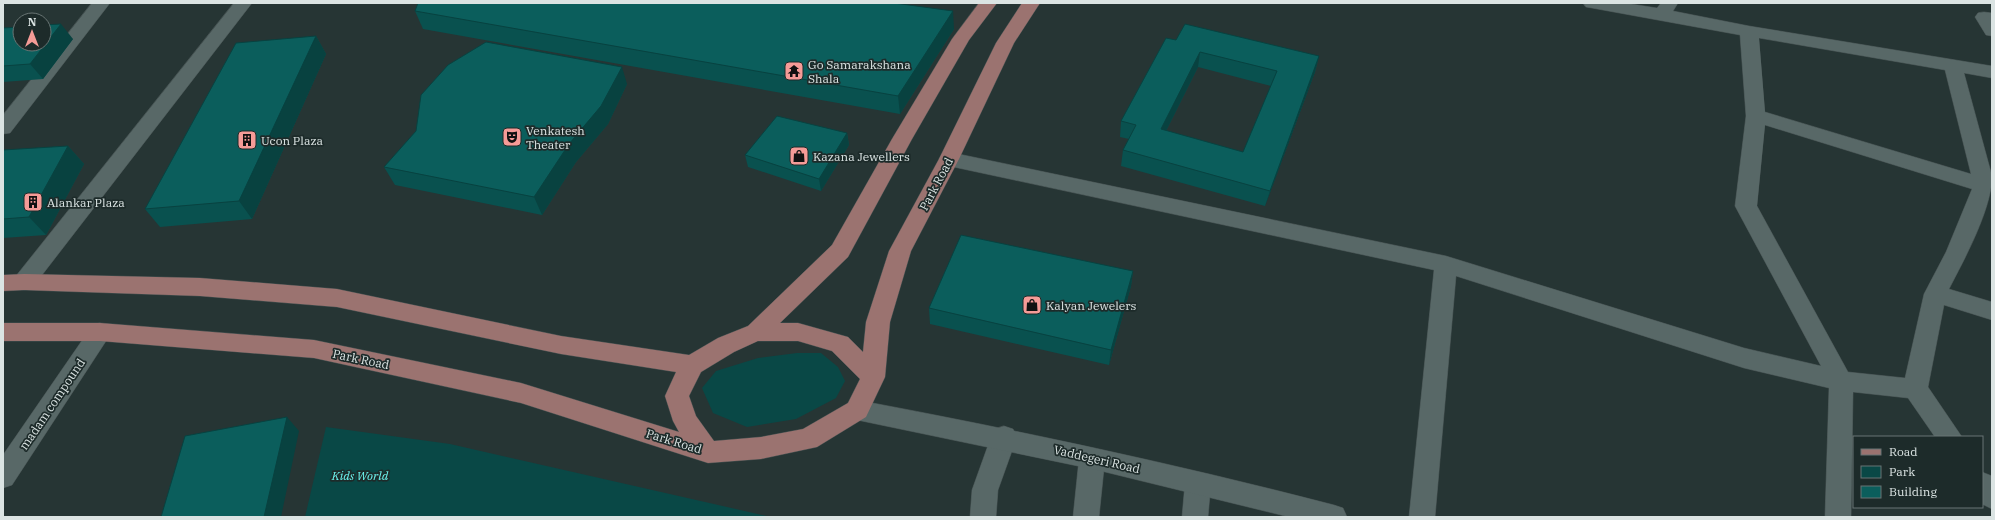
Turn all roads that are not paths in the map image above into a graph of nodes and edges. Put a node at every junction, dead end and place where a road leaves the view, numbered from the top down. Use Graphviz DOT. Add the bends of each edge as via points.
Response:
graph roads {
  1 [pos="101,3"];
  2 [pos="243,3"];
  3 [pos="988,3"];
  4 [pos="1031,3"];
  5 [pos="1592,3"];
  6 [pos="1666,9"];
  7 [pos="1992,18"];
  8 [pos="1750,31"];
  9 [pos="1992,31"];
  10 [pos="1953,65"];
  11 [pos="1992,72"];
  12 [pos="1756,116"];
  13 [pos="3,128"];
  14 [pos="949,159"];
  15 [pos="1984,185"];
  16 [pos="1446,264"];
  17 [pos="13,282"];
  18 [pos="1935,294"];
  19 [pos="1992,311"];
  20 [pos="3,332"];
  21 [pos="100,332"];
  22 [pos="756,332"];
  23 [pos="692,365"];
  24 [pos="873,377"];
  25 [pos="1841,381"];
  26 [pos="1915,389"];
  27 [pos="857,410"];
  28 [pos="1948,436"];
  29 [pos="1004,437"];
  30 [pos="708,452"];
  31 [pos="1092,459"];
  32 [pos="3,477"];
  33 [pos="1198,482"];
  34 [pos="1983,484"];
  35 [pos="1992,497"];
  36 [pos="1284,510"];
  37 [pos="983,517"];
  38 [pos="1086,517"];
  39 [pos="1195,517"];
  40 [pos="1334,517"];
  41 [pos="1422,517"];
  42 [pos="1838,517"];
  1 -- 13 [label="street"];
  2 -- 17 [label="street"];
  3 -- 22 [label="main road" via="961,39 840,251"];
  4 -- 14 [label="main road, Park Road" via="1005,43"];
  5 -- 6 [label="street"];
  6 -- 8 [label="street"];
  7 -- 9 [label="street" via="1984,17"];
  8 -- 10 [label="street"];
  8 -- 12 [label="street"];
  10 -- 11 [label="street"];
  10 -- 15 [label="street"];
  12 -- 15 [label="street"];
  12 -- 25 [label="street" via="1746,206"];
  14 -- 16 [label="street"];
  14 -- 24 [label="main road, Park Road" via="900,251 878,322"];
  15 -- 18 [label="street" via="1957,252"];
  16 -- 25 [label="street" via="1744,358"];
  16 -- 41 [label="street"];
  17 -- 23 [label="main road" via="200,287 337,298 561,345"];
  18 -- 19 [label="street"];
  18 -- 26 [label="street"];
  20 -- 21 [label="main road, Park Road"];
  21 -- 30 [label="main road, Park Road" via="314,349 521,393"];
  21 -- 32 [label="street, madam compound"];
  22 -- 23 [label="main road" via="726,345"];
  22 -- 24 [label="main road" via="798,332 840,344"];
  23 -- 30 [label="main road" via="677,396 685,421"];
  24 -- 27 [label="main road"];
  25 -- 26 [label="street"];
  25 -- 42 [label="street"];
  26 -- 28 [label="street"];
  27 -- 29 [label="street, Vaddegeri Road"];
  27 -- 30 [label="main road" via="808,439 761,448"];
  29 -- 31 [label="street, Vaddegeri Road"];
  29 -- 37 [label="street" via="985,490"];
  31 -- 33 [label="street, Vaddegeri Road"];
  31 -- 38 [label="street"];
  33 -- 36 [label="street, Vaddegeri Road"];
  33 -- 39 [label="street"];
  34 -- 35 [label="street"];
  36 -- 40 [label="street, Vaddegeri Road"];
}
